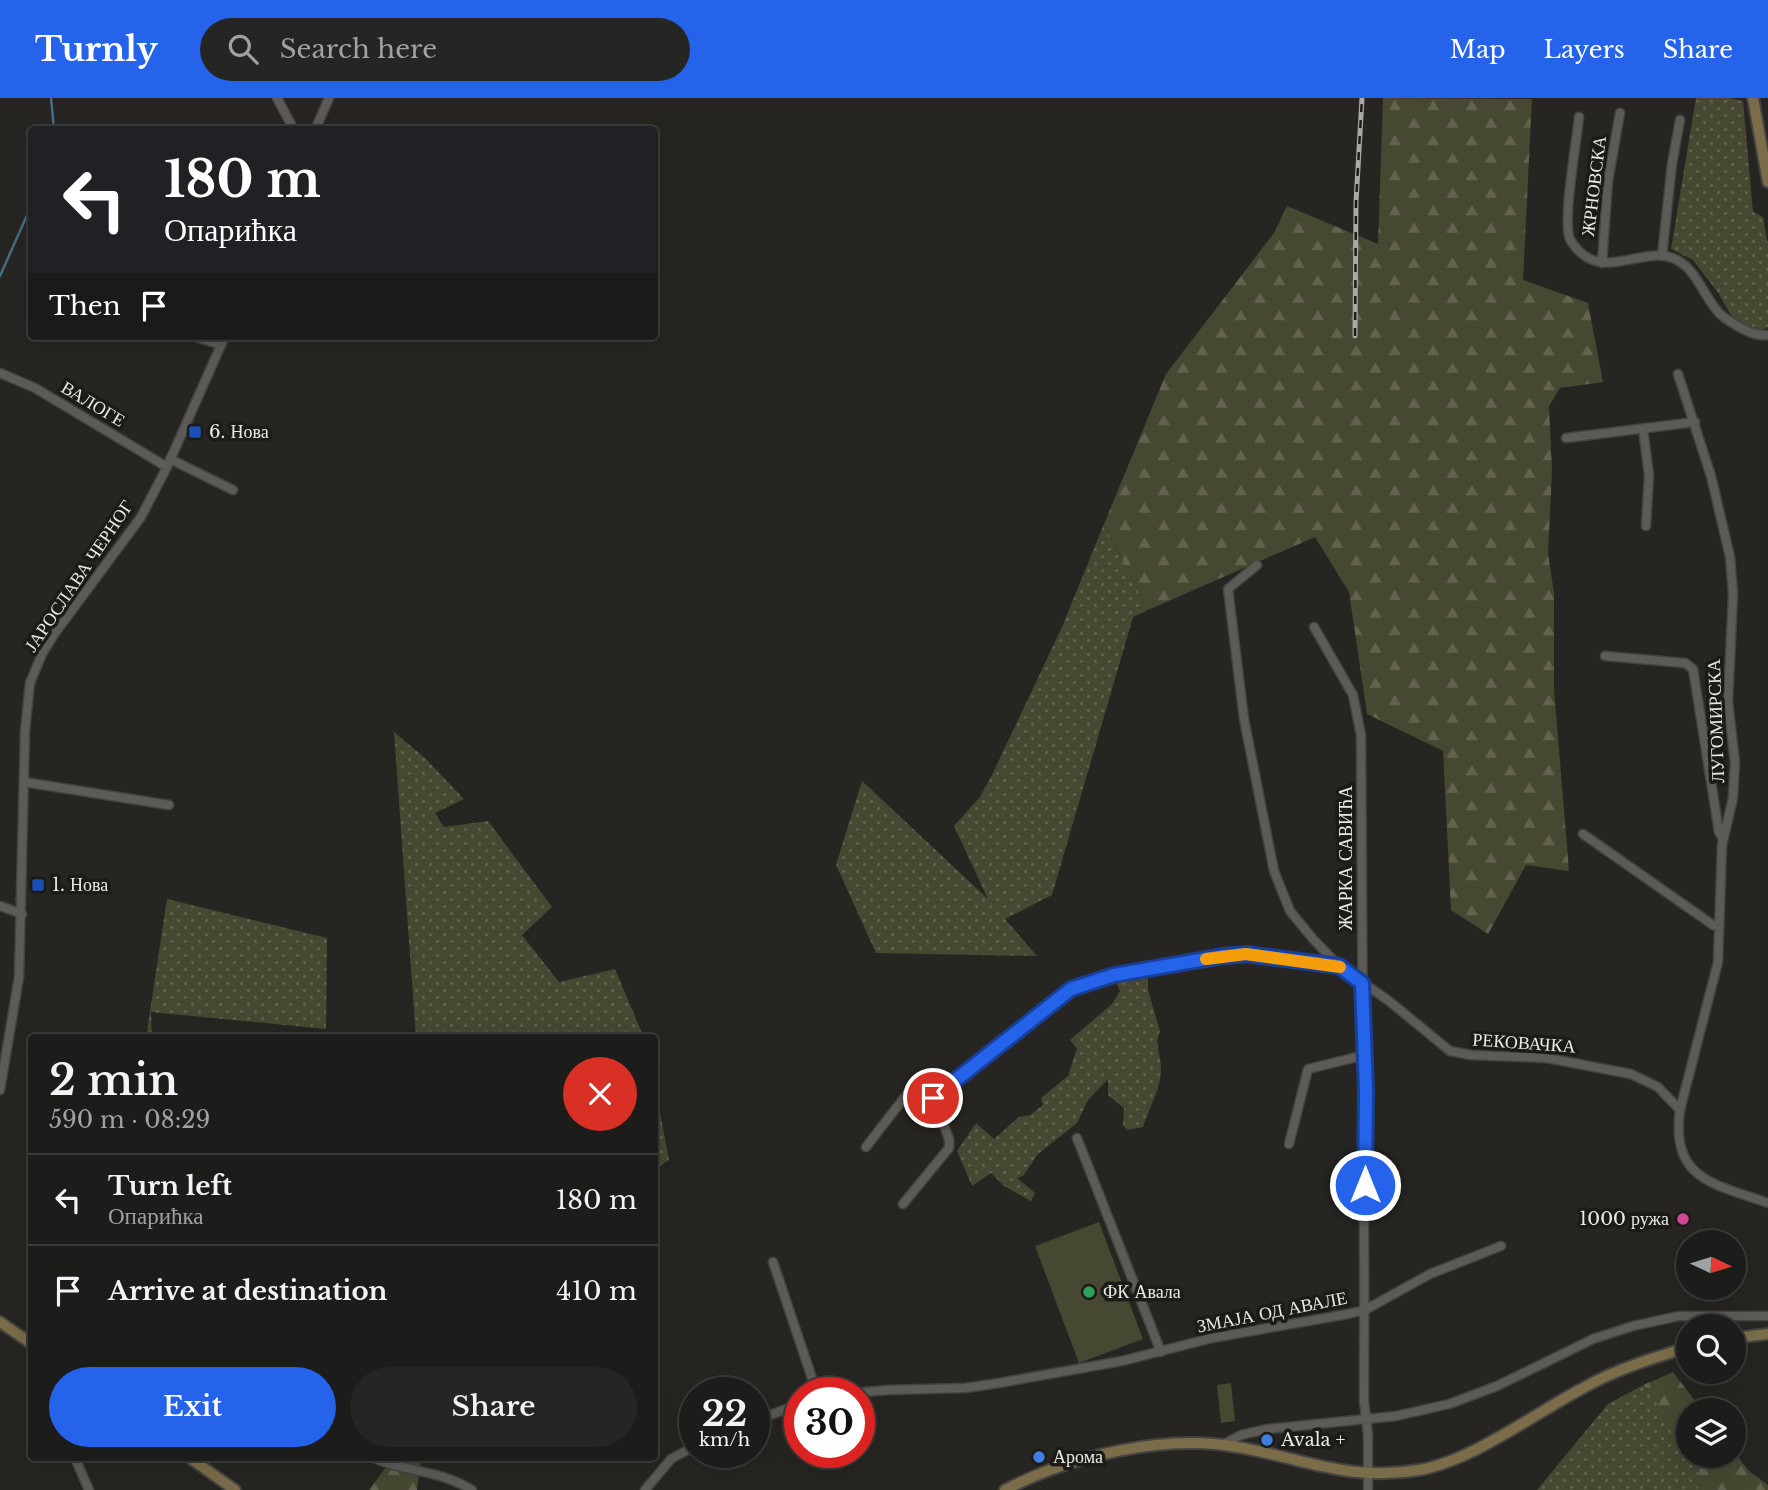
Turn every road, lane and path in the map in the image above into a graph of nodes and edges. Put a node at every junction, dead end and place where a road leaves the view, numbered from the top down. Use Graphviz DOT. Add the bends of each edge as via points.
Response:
graph roads {
  1 [pos="277,98"];
  2 [pos="329,98"];
  3 [pos="1753,98"];
  4 [pos="1620,113"];
  5 [pos="1579,117"];
  6 [pos="1680,120"];
  7 [pos="293,126"];
  8 [pos="317,126"];
  9 [pos="1768,183"];
  10 [pos="1662,256"];
  11 [pos="1602,264"];
  12 [pos="1768,335"];
  13 [pos="205,340"];
  14 [pos="223,340"];
  15 [pos="220,345"];
  16 [pos="0,373"];
  17 [pos="1678,374"];
  18 [pos="1695,422"];
  19 [pos="1643,429"];
  20 [pos="1566,438"];
  21 [pos="169,463"];
  22 [pos="233,490"];
  23 [pos="1646,526"];
  24 [pos="1257,565"];
  25 [pos="1314,627"];
  26 [pos="1605,656"];
  27 [pos="24,782"];
  28 [pos="169,805"];
  29 [pos="1583,834"];
  30 [pos="1723,839"];
  31 [pos="0,906"];
  32 [pos="22,914"];
  33 [pos="1720,926"];
  34 [pos="1339,966"];
  35 [pos="1362,983"];
  36 [pos="1364,1055"];
  37 [pos="0,1090"];
  38 [pos="933,1098"];
  39 [pos="1680,1110"];
  40 [pos="1077,1138"];
  41 [pos="1289,1144"];
  42 [pos="866,1147"];
  43 [pos="1768,1203"];
  44 [pos="903,1204"];
  45 [pos="1501,1246"];
  46 [pos="774,1262"];
  47 [pos="1365,1310"];
  48 [pos="1768,1316"];
  49 [pos="0,1322"];
  50 [pos="1768,1334"];
  51 [pos="1746,1337"];
  52 [pos="28,1341"];
  53 [pos="1676,1351"];
  54 [pos="1161,1352"];
  55 [pos="812,1377"];
  56 [pos="875,1391"];
  57 [pos="1366,1419"];
  58 [pos="1222,1445"];
  59 [pos="679,1455"];
  60 [pos="76,1461"];
  61 [pos="194,1461"];
  62 [pos="383,1461"];
  63 [pos="1369,1473"];
  64 [pos="89,1490"];
  65 [pos="235,1490"];
  66 [pos="472,1490"];
  67 [pos="645,1490"];
  68 [pos="1005,1490"];
  69 [pos="1368,1490"];
  1 -- 7 [label="street"];
  2 -- 8 [label="street"];
  3 -- 9 [label="main road"];
  4 -- 11 [label="street, ЖРНОВСКА" via="1608,181"];
  5 -- 11 [label="street" via="1568,234 1581,253"];
  6 -- 10 [label="street"];
  10 -- 11 [label="street"];
  10 -- 12 [label="street" via="1685,266 1726,318 1755,334"];
  13 -- 15 [label="street"];
  14 -- 15 [label="street, ЈАРОСЛАВА ЧЕРНОГ"];
  15 -- 21 [label="street, ЈАРОСЛАВА ЧЕРНОГ"];
  16 -- 21 [label="street, ВАЛОГЕ" via="36,388"];
  17 -- 18 [label="street, ЛУГОМИРСКА"];
  18 -- 19 [label="street"];
  18 -- 30 [label="street, ЛУГОМИРСКА" via="1721,516 1733,587 1728,702 1735,783"];
  19 -- 20 [label="street"];
  19 -- 23 [label="street" via="1649,475"];
  21 -- 22 [label="street, ВАЛОГЕ"];
  21 -- 27 [label="street, ЈАРОСЛАВА ЧЕРНОГ" via="132,532 55,633 37,665 27,701"];
  24 -- 34 [label="street, РЕКОВАЧКА" via="1228,589 1244,719 1272,858 1290,911"];
  25 -- 35 [label="street, ЖАРКА САВИЋА" via="1353,695 1361,735"];
  26 -- 30 [label="street" via="1685,663 1693,669"];
  27 -- 28 [label="street"];
  27 -- 32 [label="street, ЈАРОСЛАВА ЧЕРНОГ"];
  29 -- 33 [label="street"];
  30 -- 33 [label="street, ЛУГОМИРСКА"];
  31 -- 32 [label="street"];
  32 -- 37 [label="street, ЈАРОСЛАВА ЧЕРНОГ" via="18,992"];
  33 -- 39 [label="street, ЛУГОМИРСКА" via="1716,975"];
  34 -- 35 [label="street, РЕКОВАЧКА"];
  34 -- 38 [label="street" via="1236,954 1139,969 1090,982 1071,989 1038,1013"];
  35 -- 36 [label="street, ЖАРКА САВИЋА"];
  35 -- 39 [label="street, РЕКОВАЧКА" via="1450,1051 1547,1058 1631,1074 1658,1087"];
  36 -- 41 [label="street" via="1308,1069"];
  36 -- 47 [label="street, ЖАРКА САВИЋА"];
  38 -- 42 [label="street" via="920,1088 911,1089"];
  38 -- 44 [label="street" via="949,1149"];
  39 -- 43 [label="street" via="1679,1140 1692,1170"];
  40 -- 54 [label="street"];
  45 -- 47 [label="street, ЗМАЈА ОД АВАЛЕ" via="1430,1273"];
  46 -- 55 [label="street"];
  47 -- 54 [label="street, ЗМАЈА ОД АВАЛЕ"];
  47 -- 57 [label="street, ЖАРКА САВИЋА"];
  48 -- 57 [label="street" via="1679,1315 1619,1330 1457,1402"];
  49 -- 52 [label="main road"];
  50 -- 51 [label="main road"];
  53 -- 63 [label="main road" via="1595,1382 1442,1464"];
  54 -- 56 [label="street, ЗМАЈА ОД АВАЛЕ" via="965,1388"];
  57 -- 58 [label="street" via="1267,1429"];
  57 -- 63 [label="street, ЖАРКА САВИЋА"];
  58 -- 63 [label="main road" via="1343,1472"];
  58 -- 68 [label="main road" via="1119,1451"];
  59 -- 67 [label="street"];
  60 -- 64 [label="street"];
  61 -- 65 [label="main road"];
  62 -- 66 [label="street" via="447,1477"];
  63 -- 69 [label="street, ЖАРКА САВИЋА"];
}
